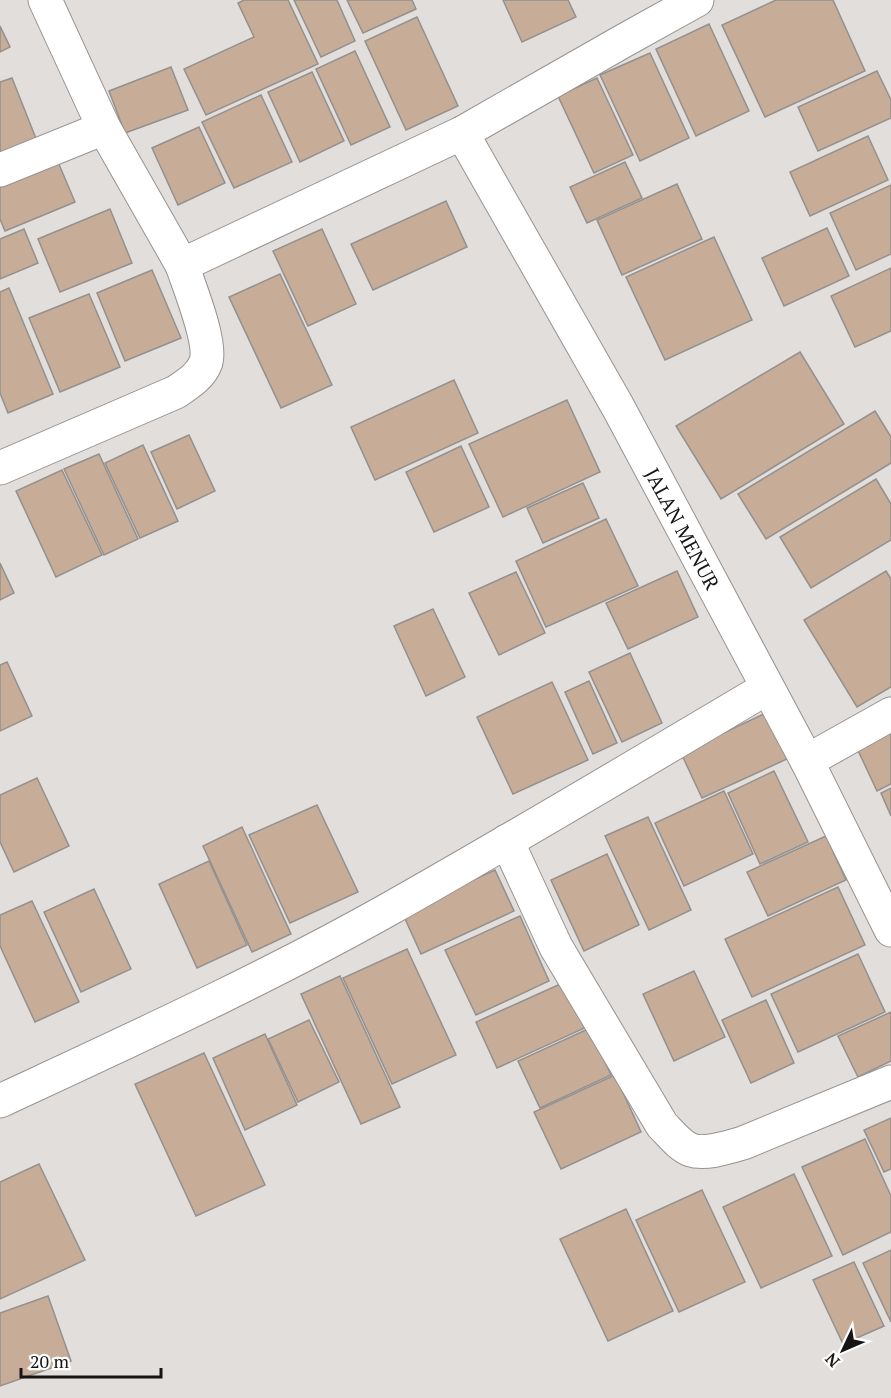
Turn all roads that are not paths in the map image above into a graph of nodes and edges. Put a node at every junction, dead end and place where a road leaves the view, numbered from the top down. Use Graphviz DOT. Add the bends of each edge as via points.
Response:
graph roads {
  1 [pos="45,0"];
  2 [pos="697,0"];
  3 [pos="104,128"];
  4 [pos="462,133"];
  5 [pos="0,170"];
  6 [pos="182,265"];
  7 [pos="0,468"];
  8 [pos="767,688"];
  9 [pos="891,714"];
  10 [pos="807,761"];
  11 [pos="507,841"];
  12 [pos="891,930"];
  13 [pos="891,1082"];
  14 [pos="0,1101"];
  1 -- 3 [label="street"];
  2 -- 4 [label="street"];
  3 -- 5 [label="street"];
  3 -- 6 [label="street"];
  4 -- 6 [label="street"];
  4 -- 8 [label="street, JALAN MENUR" via="618,407"];
  6 -- 7 [label="street" via="205,334 206,361 196,378 176,392"];
  8 -- 10 [label="street, JALAN MENUR"];
  8 -- 11 [label="street"];
  9 -- 10 [label="street"];
  10 -- 12 [label="street, JALAN MENUR"];
  11 -- 13 [label="street" via="556,947 662,1125 682,1144 692,1150 718,1150 743,1143"];
  11 -- 14 [label="street" via="301,956"];
}
